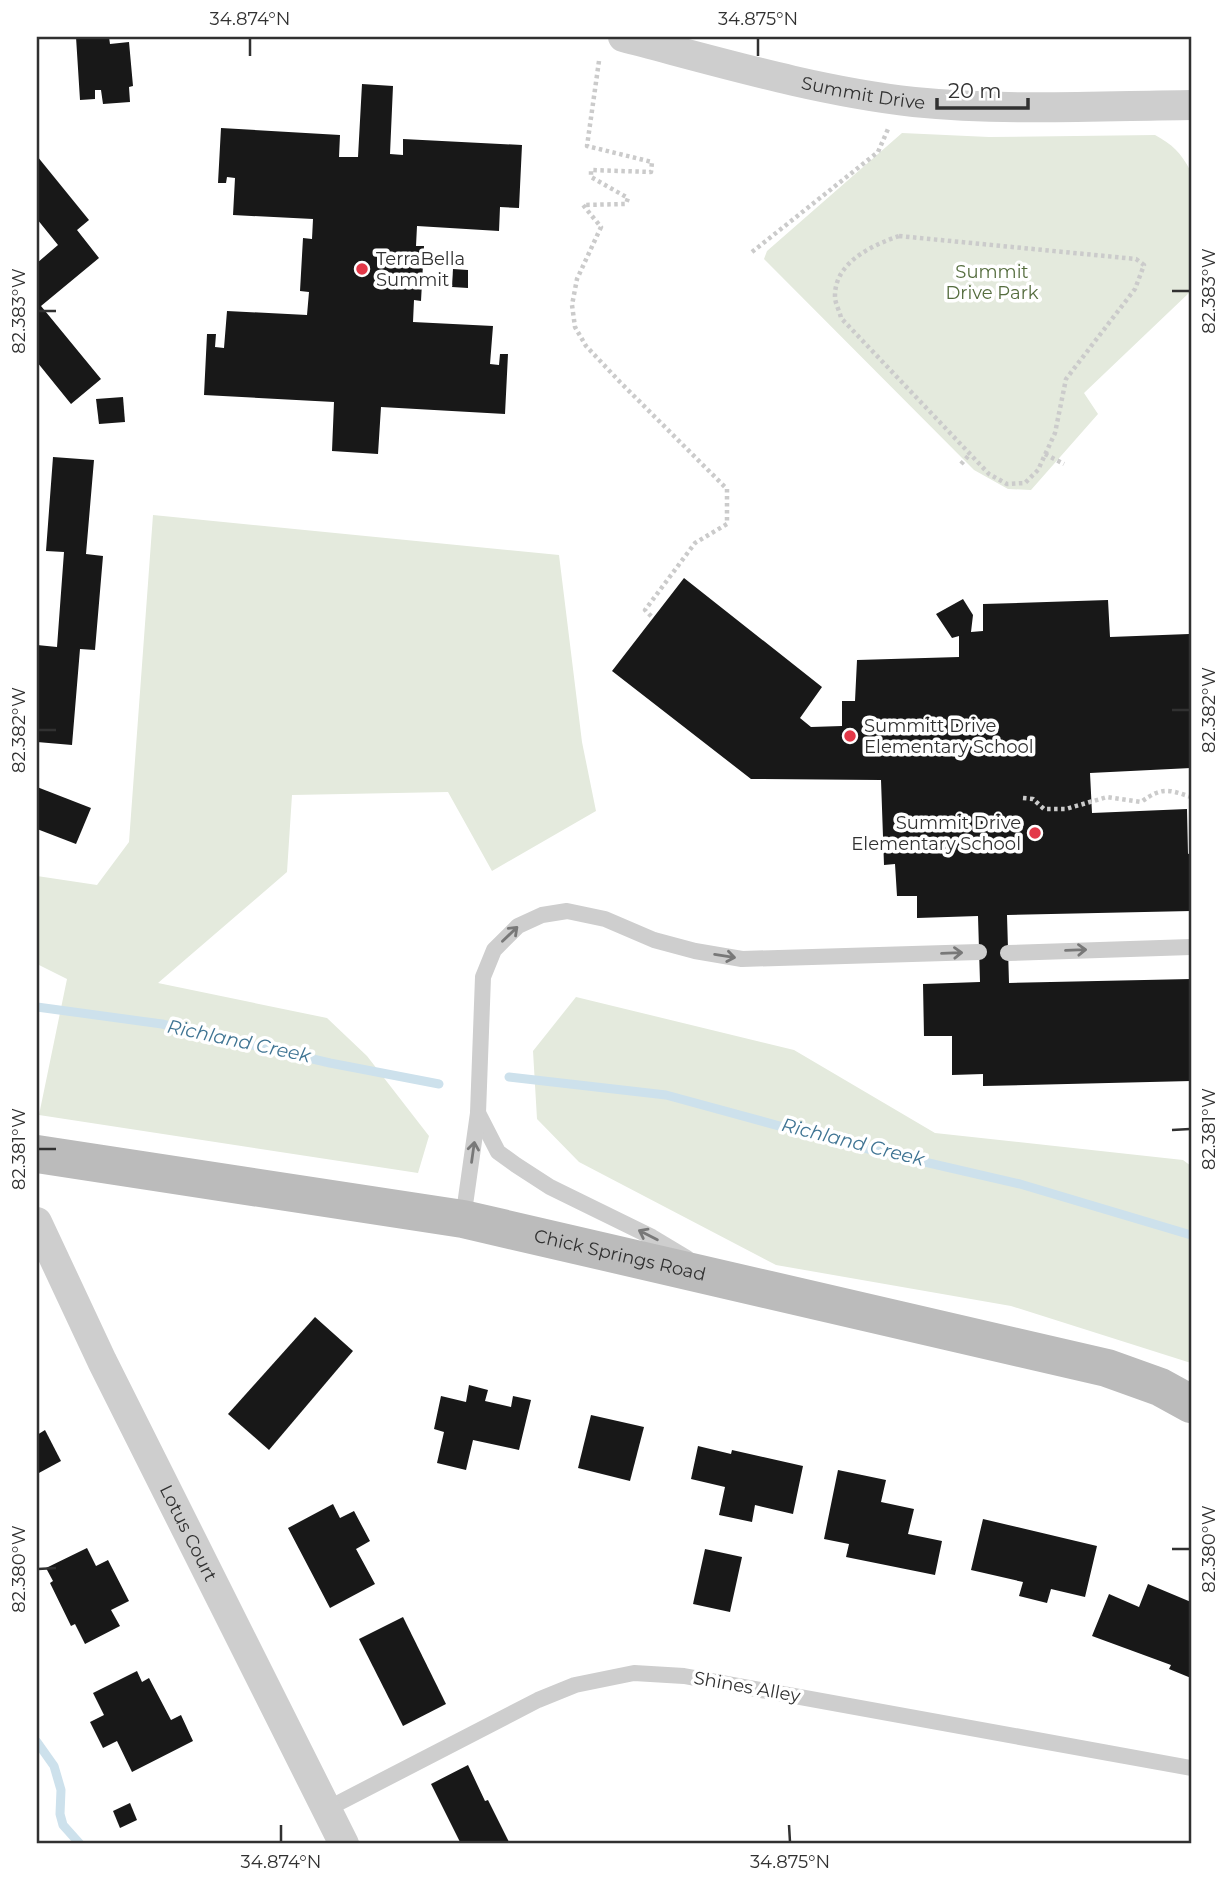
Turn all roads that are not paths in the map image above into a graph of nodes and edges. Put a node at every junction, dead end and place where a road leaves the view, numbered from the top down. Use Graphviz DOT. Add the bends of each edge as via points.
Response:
graph roads {
  1 [pos="623,37"];
  2 [pos="1191,105"];
  3 [pos="1191,947"];
  4 [pos="979,952"];
  5 [pos="1008,953"];
  6 [pos="478,1113"];
  7 [pos="37,1154"];
  8 [pos="463,1219"];
  9 [pos="37,1222"];
  10 [pos="729,1282"];
  11 [pos="1191,1404"];
  12 [pos="1191,1768"];
  13 [pos="327,1809"];
  14 [pos="344,1844"];
  1 -- 2 [label="street, Summit Drive" via="873,97 1025,106"];
  5 -- 3 [label="lane, one-way"];
  6 -- 4 [label="lane, one-way" via="483,977 494,950 518,926 542,915 567,911 605,919 654,940 742,959"];
  8 -- 6 [label="lane, one-way"];
  10 -- 6 [label="lane, one-way" via="652,1237 550,1188 498,1152"];
  7 -- 8 [label="street, Chick Springs Road"];
  8 -- 10 [label="street, Chick Springs Road"];
  9 -- 13 [label="street, Lotus Court"];
  10 -- 11 [label="street, Chick Springs Road" via="1107,1368"];
  12 -- 13 [label="lane, Shines Alley" via="684,1676 634,1673 592,1679 538,1700"];
  13 -- 14 [label="street, Lotus Court"];
}
